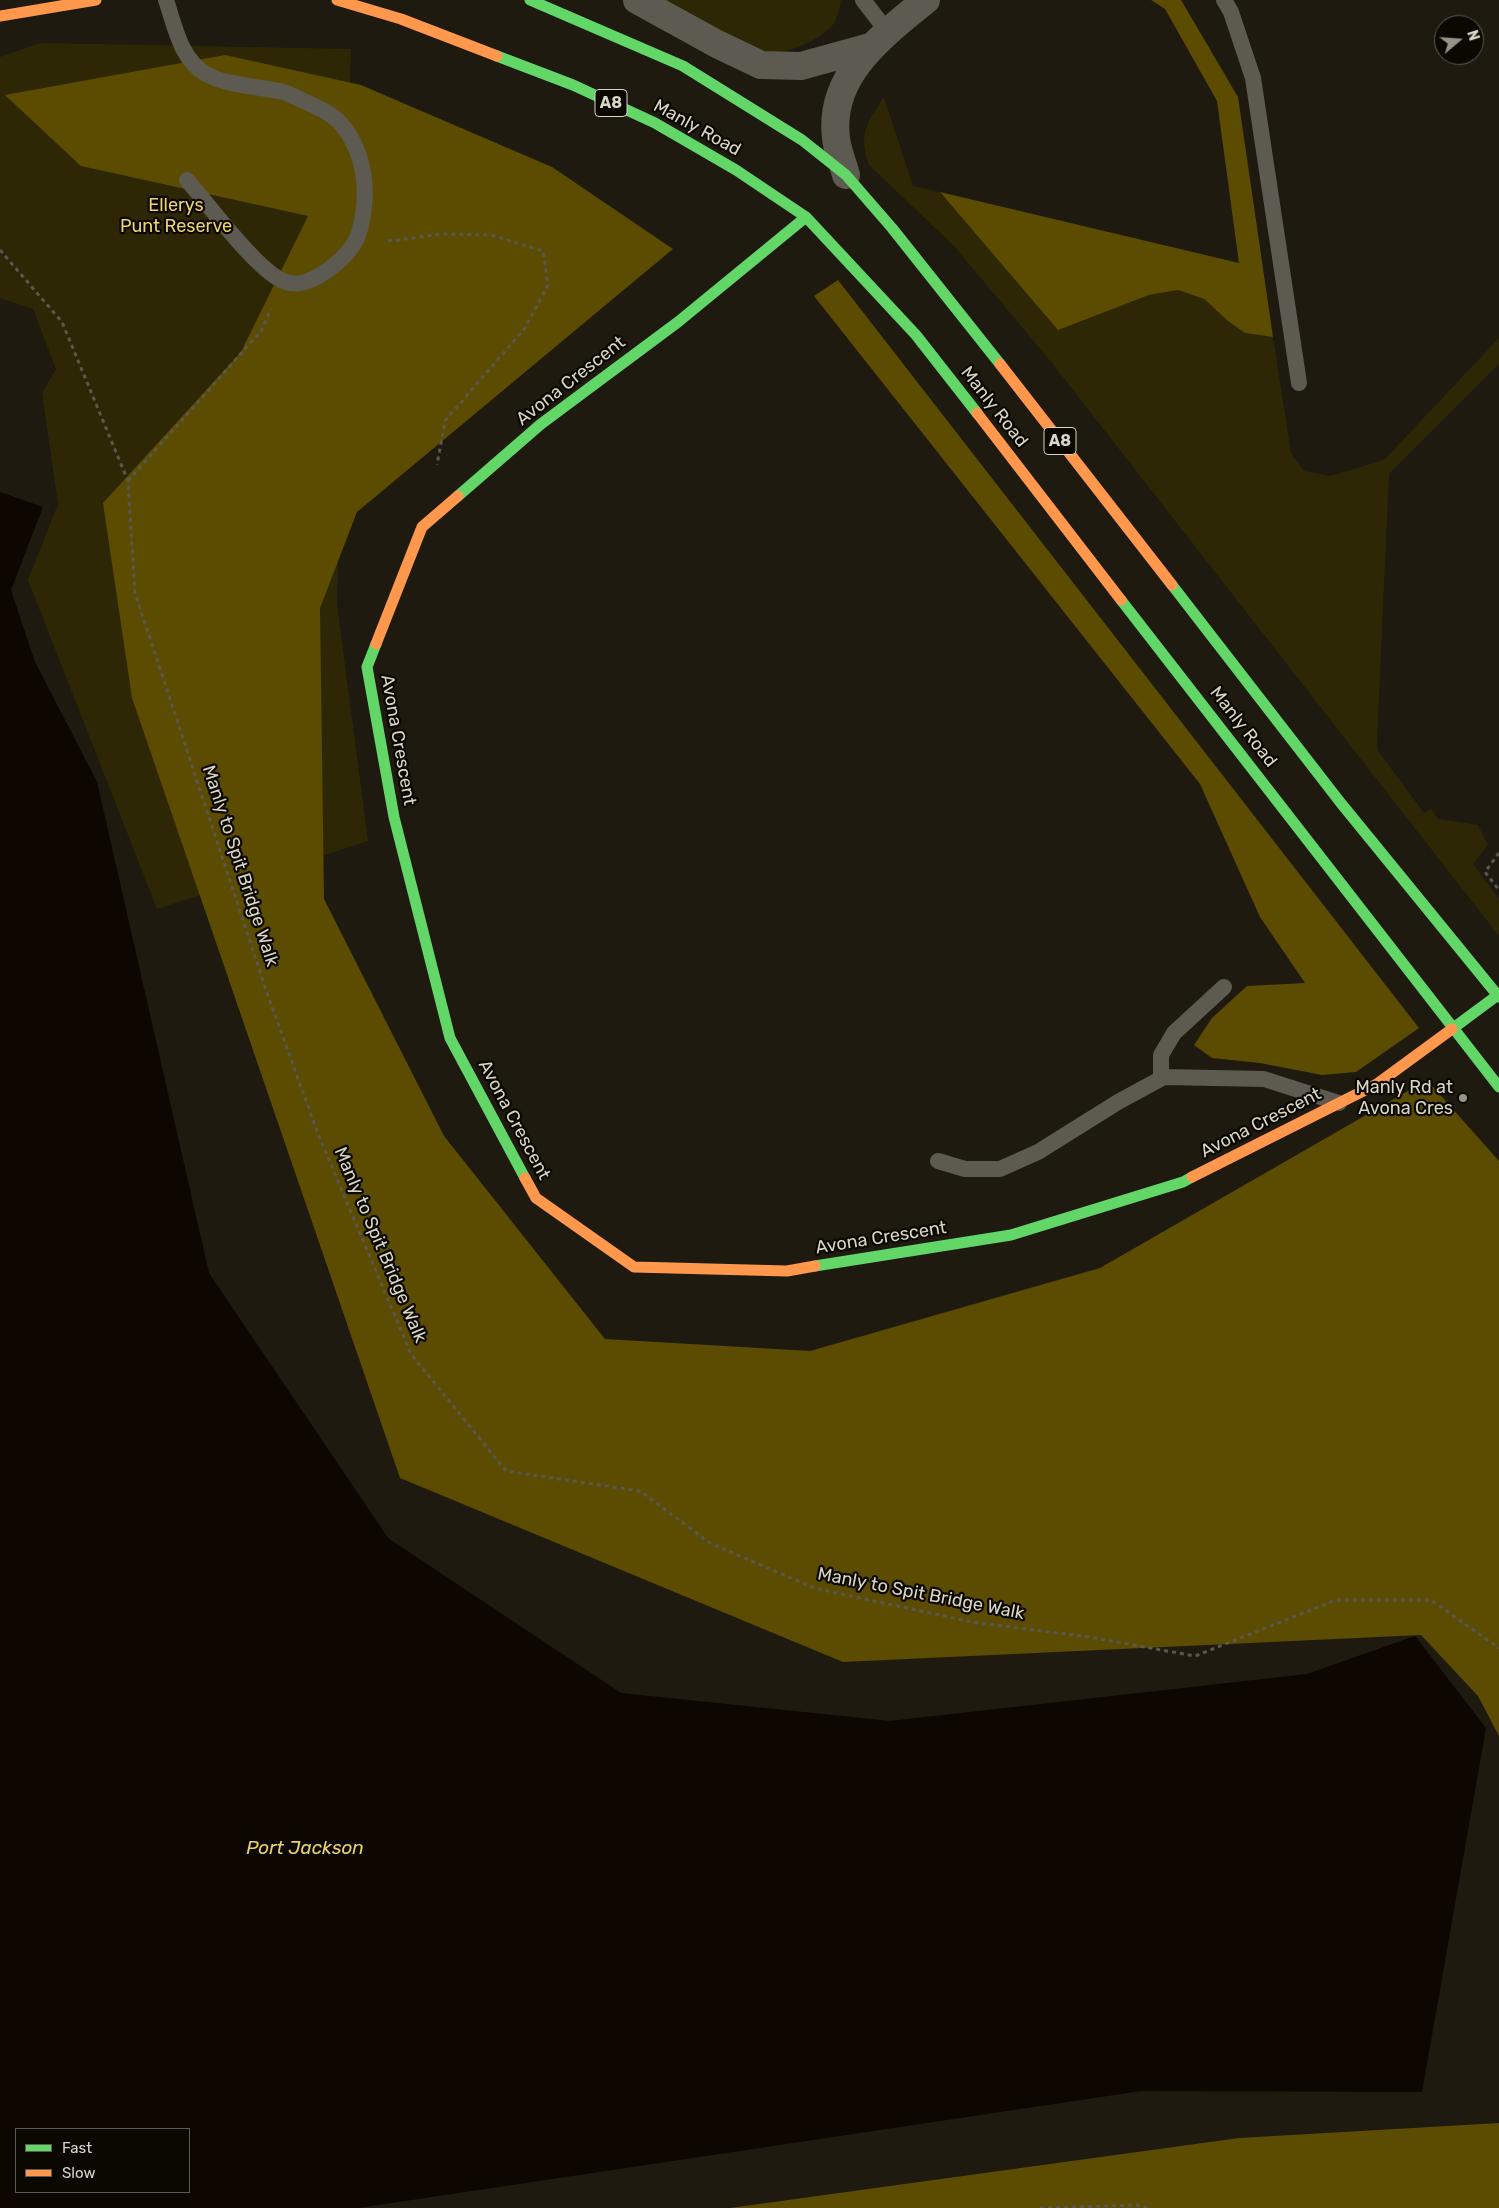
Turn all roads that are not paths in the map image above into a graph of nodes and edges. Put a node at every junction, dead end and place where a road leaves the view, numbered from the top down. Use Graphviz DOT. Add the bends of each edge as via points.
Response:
graph roads {
  1 [pos="96,0"];
  2 [pos="166,0"];
  3 [pos="337,0"];
  4 [pos="530,0"];
  5 [pos="637,0"];
  6 [pos="863,0"];
  7 [pos="926,0"];
  8 [pos="1224,0"];
  9 [pos="0,16"];
  10 [pos="879,39"];
  11 [pos="846,175"];
  12 [pos="187,180"];
  13 [pos="806,217"];
  14 [pos="1299,383"];
  15 [pos="1224,987"];
  16 [pos="1499,995"];
  17 [pos="1452,1029"];
  18 [pos="1164,1077"];
  19 [pos="1499,1087"];
  20 [pos="1339,1103"];
  21 [pos="938,1161"];
  1 -- 9 [label="main road"];
  2 -- 12 [label="lane" via="185,55 206,75 285,92 318,107 342,124 357,150 365,181 360,232 351,250 311,281 284,281 265,269"];
  3 -- 13 [label="main road, Manly Road / A8" via="401,19 572,85 655,123 736,170"];
  4 -- 11 [label="main road, Manly Road / A8" via="683,66 802,140"];
  5 -- 10 [label="street" via="761,65 801,66"];
  6 -- 10 [label="lane"];
  7 -- 10 [label="street"];
  8 -- 14 [label="lane" via="1253,78"];
  10 -- 11 [label="street" via="844,82 836,109 836,138"];
  11 -- 16 [label="main road, Manly Road / A8" via="962,314 1340,802"];
  13 -- 17 [label="main road, Manly Road / A8" via="916,335"];
  13 -- 20 [label="main road, Avona Crescent" via="678,322 541,424 422,527 367,667 394,817 450,1038 536,1198 634,1267 787,1271 1011,1235 1184,1182"];
  15 -- 18 [label="lane" via="1174,1033 1161,1055"];
  16 -- 17 [label="main road, Avona Crescent"];
  17 -- 19 [label="main road, Manly Road / A8"];
  17 -- 20 [label="main road, Avona Crescent" via="1377,1084"];
  18 -- 20 [label="lane" via="1264,1079"];
  18 -- 21 [label="lane" via="1038,1152 1000,1169 965,1169"];
}
